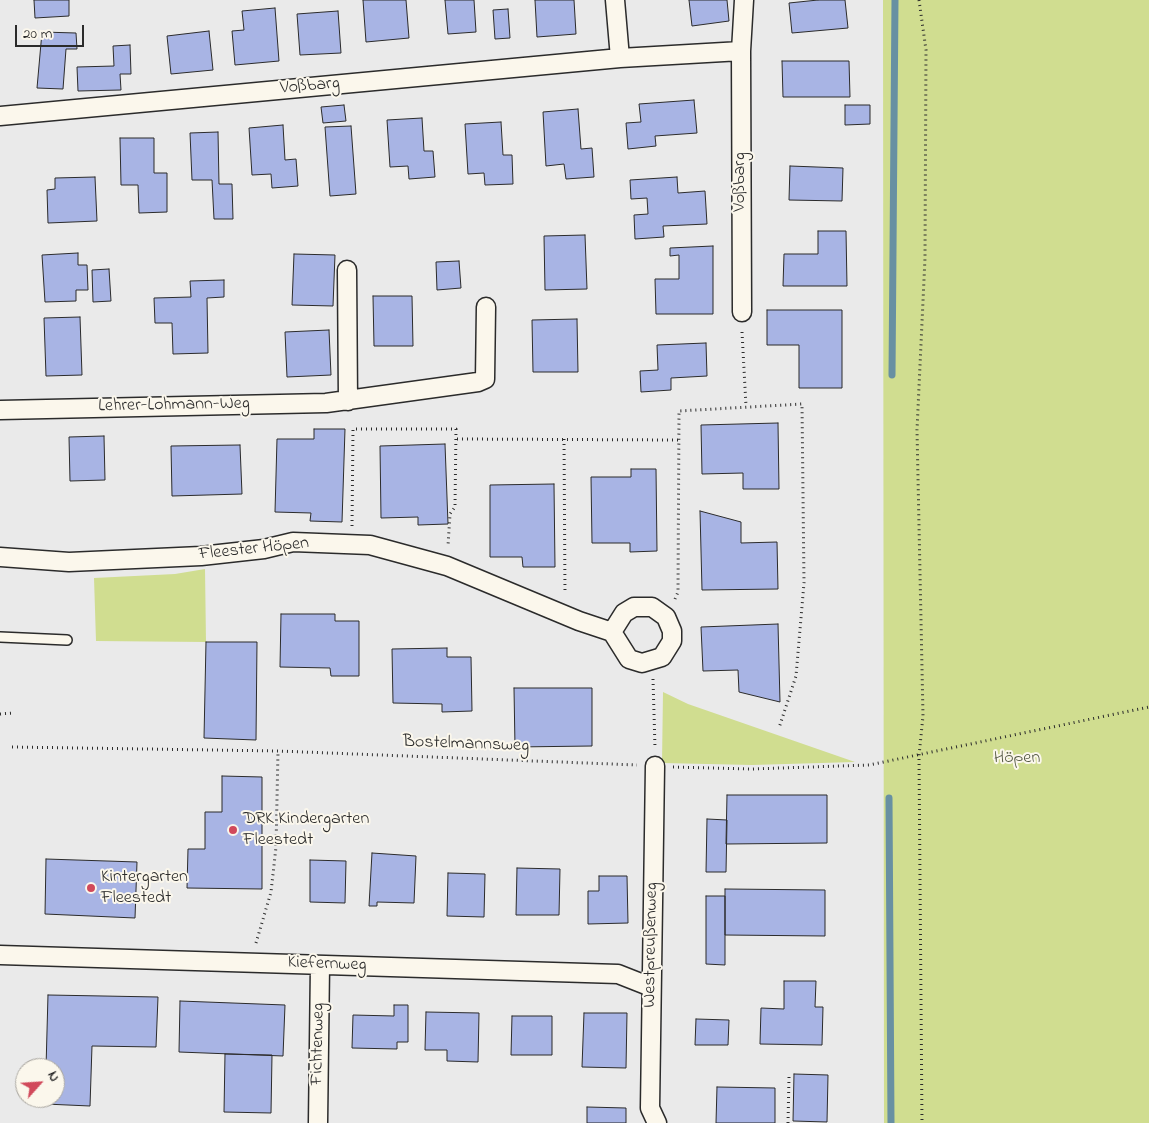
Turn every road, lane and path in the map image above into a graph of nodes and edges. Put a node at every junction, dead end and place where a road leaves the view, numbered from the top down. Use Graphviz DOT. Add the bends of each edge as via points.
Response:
graph roads {
  1 [pos="616,0"];
  2 [pos="744,0"];
  3 [pos="919,0"];
  4 [pos="741,51"];
  5 [pos="620,58"];
  6 [pos="0,116"];
  7 [pos="347,270"];
  8 [pos="486,307"];
  9 [pos="742,312"];
  10 [pos="348,401"];
  11 [pos="746,406"];
  12 [pos="0,410"];
  13 [pos="457,439"];
  14 [pos="564,439"];
  15 [pos="679,440"];
  16 [pos="352,544"];
  17 [pos="0,557"];
  18 [pos="447,566"];
  19 [pos="565,615"];
  20 [pos="666,617"];
  21 [pos="612,632"];
  22 [pos="0,637"];
  23 [pos="67,640"];
  24 [pos="653,661"];
  25 [pos="1149,707"];
  26 [pos="0,714"];
  27 [pos="13,714"];
  28 [pos="779,728"];
  29 [pos="12,747"];
  30 [pos="278,751"];
  31 [pos="919,756"];
  32 [pos="655,766"];
  33 [pos="0,955"];
  34 [pos="251,963"];
  35 [pos="320,965"];
  36 [pos="651,987"];
  37 [pos="789,1076"];
  38 [pos="318,1123"];
  39 [pos="657,1123"];
  40 [pos="788,1123"];
  41 [pos="922,1123"];
  1 -- 5 [label="street"];
  2 -- 4 [label="street, Voßbarg"];
  3 -- 31 [label="path" via="926,50 925,258 917,430 923,716"];
  4 -- 5 [label="street, Voßbarg"];
  4 -- 9 [label="street, Voßbarg"];
  5 -- 6 [label="street, Voßbarg"];
  7 -- 10 [label="street"];
  8 -- 10 [label="street, Lehrer-Lohmann-Weg" via="485,379"];
  9 -- 11 [label="path"];
  10 -- 12 [label="street, Lehrer-Lohmann-Weg"];
  11 -- 15 [label="path" via="679,411"];
  11 -- 28 [label="path" via="802,404 804,583 796,676"];
  13 -- 14 [label="path"];
  13 -- 16 [label="path" via="456,428 353,429"];
  13 -- 18 [label="path" via="455,507 450,514"];
  14 -- 15 [label="path"];
  14 -- 19 [label="path"];
  15 -- 20 [label="path" via="678,592"];
  16 -- 17 [label="street, Fleester Höpen" via="293,542 264,549 201,556 69,562"];
  16 -- 18 [label="street, Fleester Höpen" via="387,549"];
  18 -- 19 [label="street, Fleester Höpen"];
  19 -- 21 [label="street, Fleester Höpen"];
  20 -- 21 [label="street" via="652,607 634,608 624,614"];
  20 -- 24 [label="street" via="672,641 662,657"];
  21 -- 24 [label="street" via="629,659 642,663"];
  22 -- 23 [label="lane"];
  24 -- 32 [label="path"];
  25 -- 31 [label="path, Bostelmannsweg"];
  26 -- 27 [label="path"];
  29 -- 30 [label="path, Bostelmannsweg"];
  30 -- 32 [label="path, Bostelmannsweg"];
  30 -- 34 [label="path" via="276,847 271,892"];
  31 -- 32 [label="path, Bostelmannsweg" via="869,765 752,769"];
  31 -- 41 [label="path"];
  32 -- 36 [label="street, Westpreußenweg"];
  33 -- 34 [label="street, Kiefernweg"];
  34 -- 35 [label="street, Kiefernweg"];
  35 -- 36 [label="street, Kiefernweg" via="618,974"];
  35 -- 38 [label="street, Fichtenweg"];
  36 -- 39 [label="street, Westpreußenweg" via="650,1108"];
  37 -- 40 [label="path"];
}
